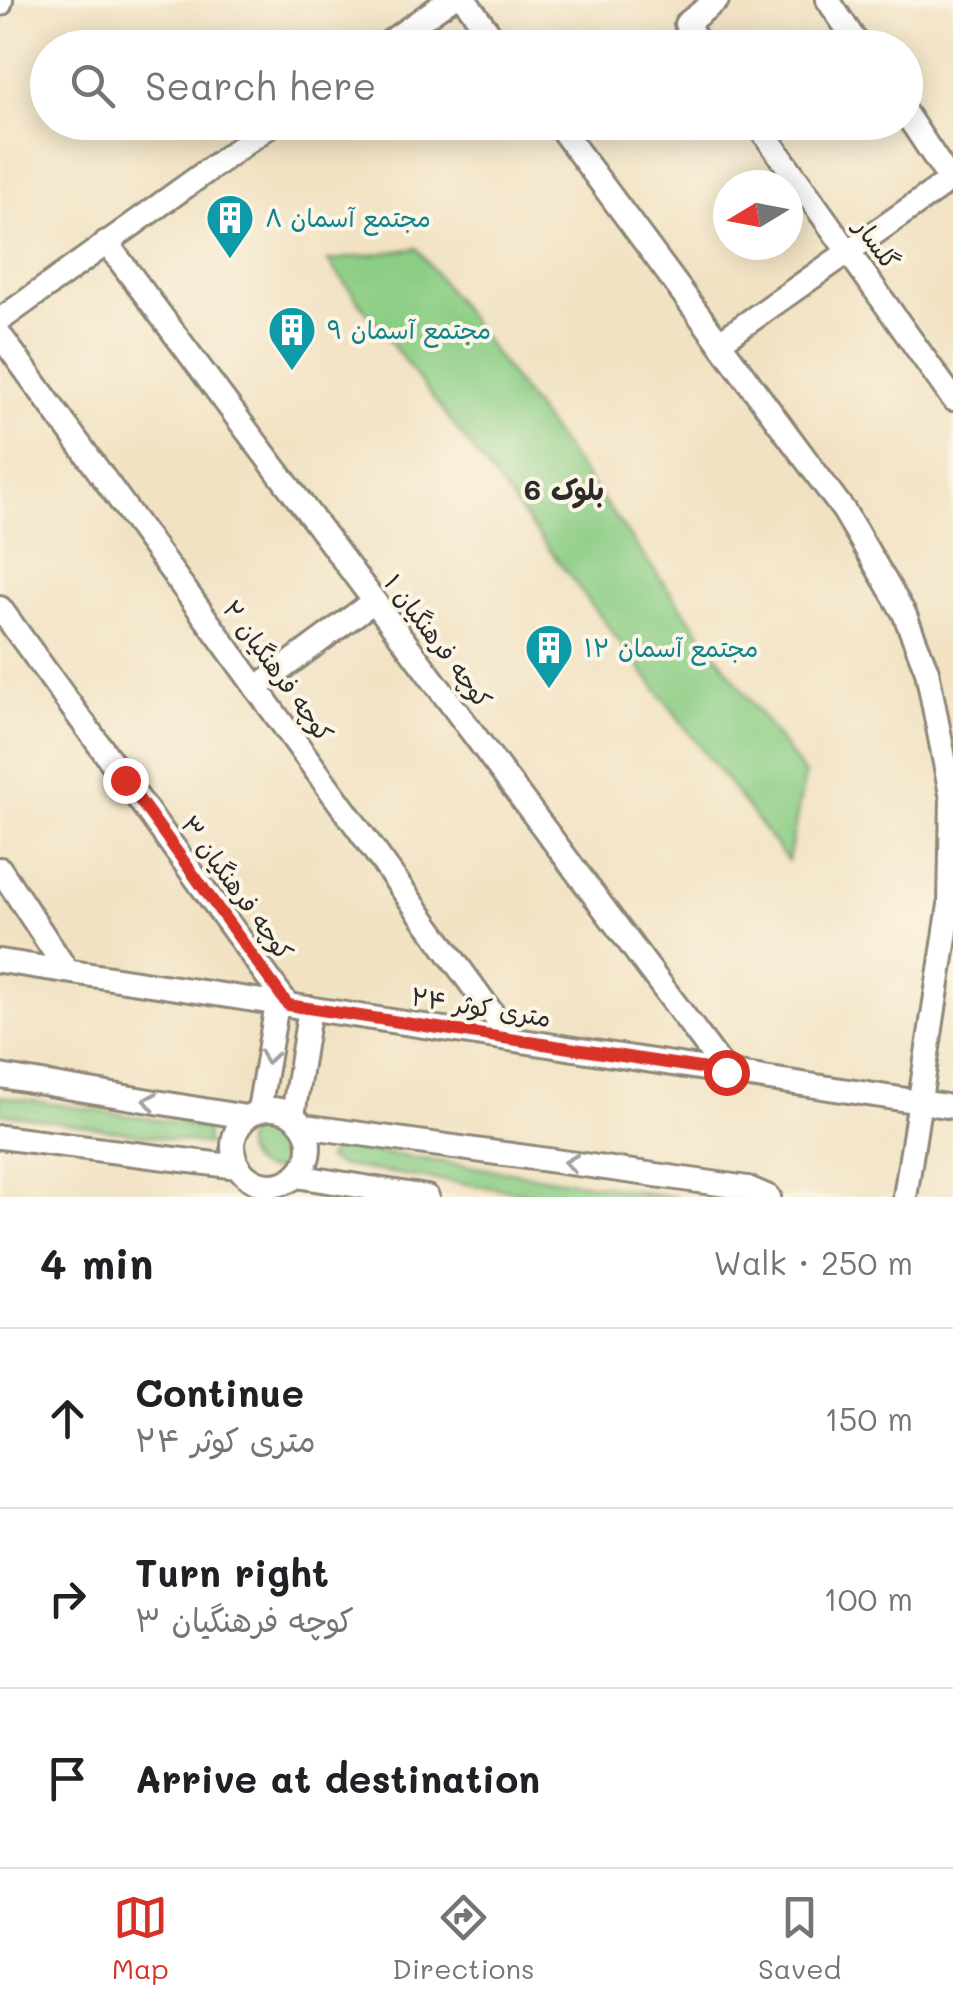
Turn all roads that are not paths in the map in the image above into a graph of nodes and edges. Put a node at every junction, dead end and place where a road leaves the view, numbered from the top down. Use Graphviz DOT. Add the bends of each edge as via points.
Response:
graph roads {
  1 [pos="449,0"];
  2 [pos="465,0"];
  3 [pos="717,0"];
  4 [pos="828,0"];
  5 [pos="407,30"];
  6 [pos="487,30"];
  7 [pos="690,30"];
  8 [pos="848,30"];
  9 [pos="923,138"];
  10 [pos="250,140"];
  11 [pos="569,140"];
  12 [pos="769,140"];
  13 [pos="952,179"];
  14 [pos="106,242"];
  15 [pos="850,253"];
  16 [pos="0,320"];
  17 [pos="0,335"];
  18 [pos="720,342"];
  19 [pos="953,399"];
  20 [pos="374,601"];
  21 [pos="0,608"];
  22 [pos="256,688"];
  23 [pos="0,869"];
  24 [pos="0,961"];
  25 [pos="67,972"];
  26 [pos="292,1006"];
  27 [pos="511,1039"];
  28 [pos="726,1072"];
  29 [pos="0,1076"];
  30 [pos="918,1102"];
  31 [pos="953,1107"];
  32 [pos="252,1114"];
  33 [pos="298,1120"];
  34 [pos="0,1136"];
  35 [pos="238,1167"];
  36 [pos="296,1176"];
  37 [pos="426,1197"];
  38 [pos="769,1197"];
  39 [pos="905,1197"];
  1 -- 5 [label="street"];
  2 -- 6 [label="street"];
  3 -- 7 [label="street" via="686,24"];
  4 -- 8 [label="street"];
  9 -- 13 [label="street"];
  10 -- 14 [label="street"];
  11 -- 18 [label="street"];
  12 -- 15 [label="street, گلسار"];
  13 -- 15 [label="street"];
  14 -- 16 [label="street"];
  14 -- 20 [label="street, کوچه فرهنگیان ۱"];
  15 -- 18 [label="street"];
  15 -- 19 [label="street, گلسار"];
  17 -- 22 [label="street, کوچه فرهنگیان ۲"];
  18 -- 30 [label="street" via="844,511 904,612 927,672 952,799 950,905"];
  20 -- 22 [label="street"];
  20 -- 28 [label="street, کوچه فرهنگیان ۱"];
  21 -- 26 [label="street, کوچه فرهنگیان ۳"];
  22 -- 27 [label="street, کوچه فرهنگیان ۲"];
  23 -- 25 [label="street"];
  24 -- 25 [label="street, ۲۴ متری کوثر"];
  25 -- 26 [label="street, ۲۴ متری کوثر"];
  26 -- 27 [label="street, ۲۴ متری کوثر"];
  26 -- 32 [label="street, one-way"];
  26 -- 33 [label="street"];
  27 -- 28 [label="street, ۲۴ متری کوثر"];
  28 -- 30 [label="street, ۲۴ متری کوثر"];
  32 -- 29 [label="street, one-way"];
  30 -- 31 [label="street, ۲۴ متری کوثر"];
  30 -- 39 [label="street"];
  32 -- 33 [label="street" via="277,1108"];
  32 -- 35 [label="street" via="234,1135"];
  33 -- 36 [label="street" via="308,1158"];
  38 -- 33 [label="street, one-way" via="748,1188"];
  34 -- 35 [label="street"];
  35 -- 36 [label="street" via="265,1185"];
  36 -- 37 [label="street"];
}
